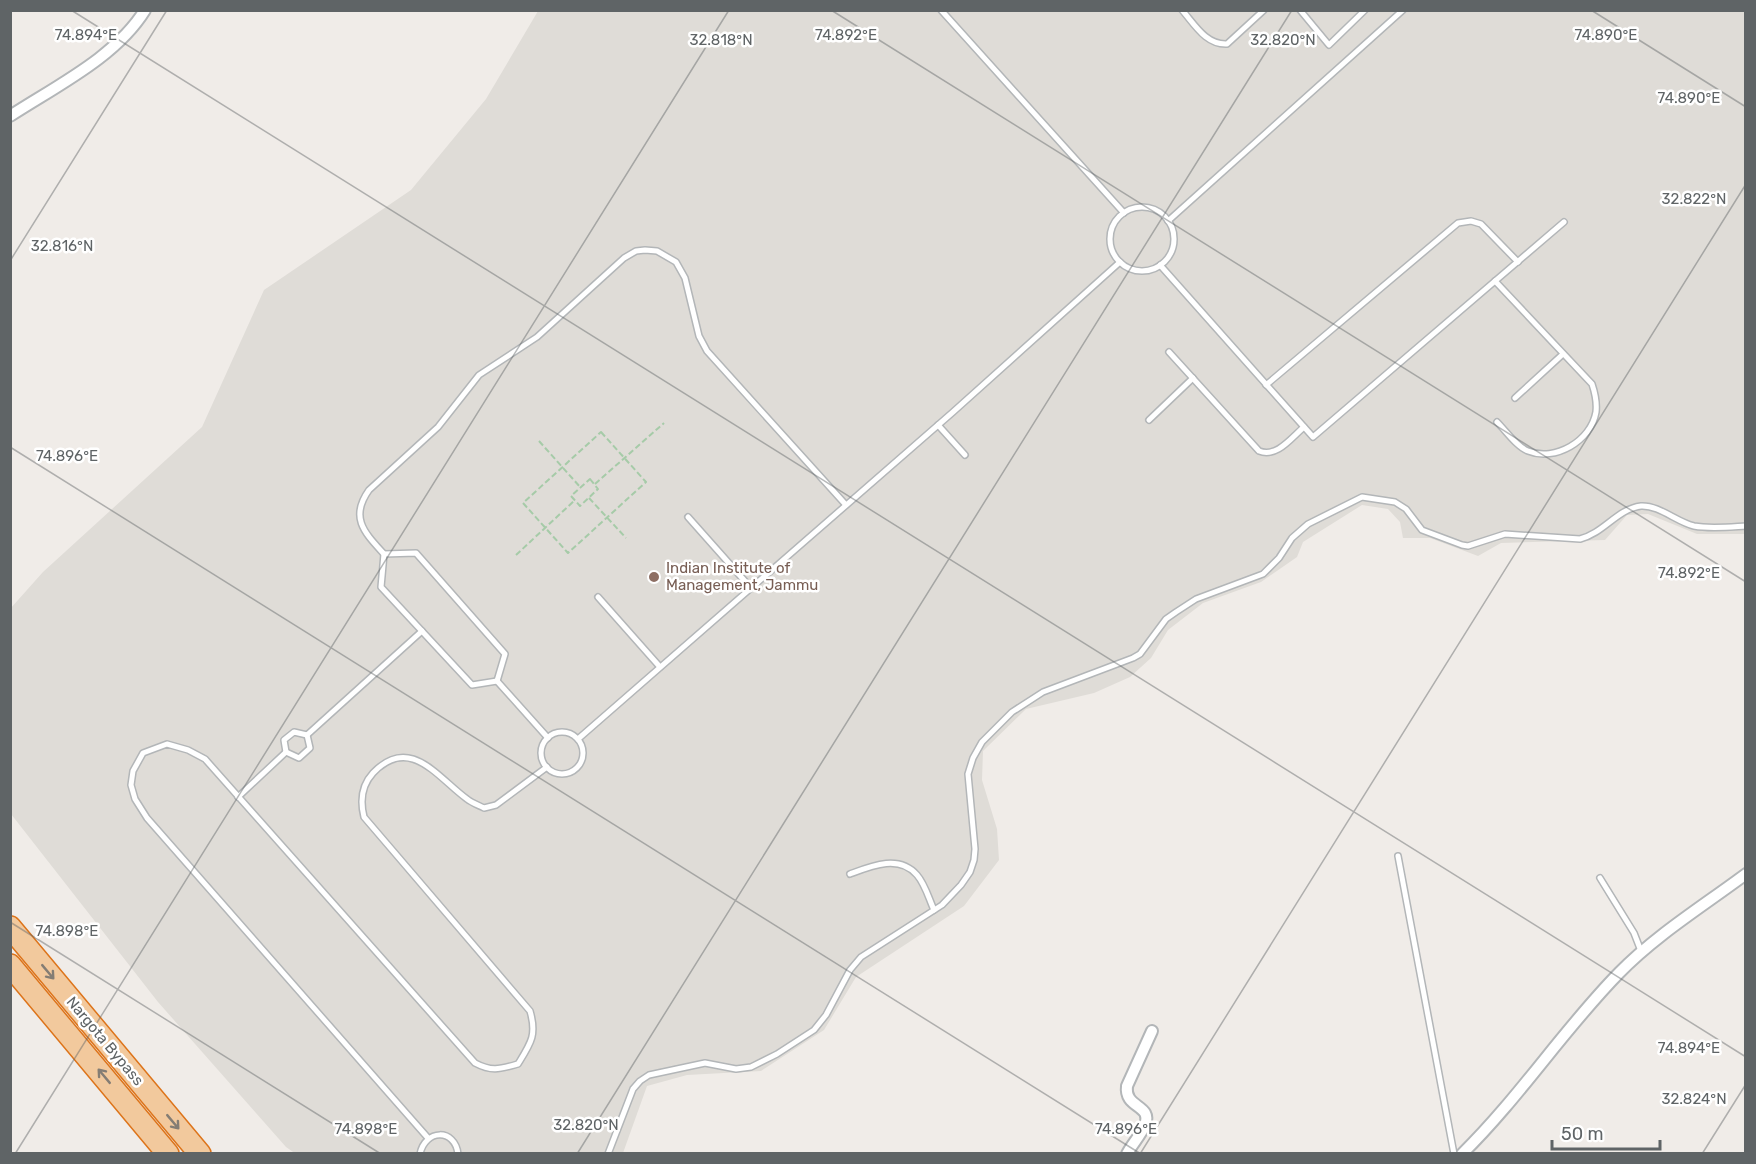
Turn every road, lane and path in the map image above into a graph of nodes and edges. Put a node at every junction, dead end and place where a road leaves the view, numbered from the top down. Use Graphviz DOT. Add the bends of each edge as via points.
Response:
graph roads {
  1 [pos="145,10"];
  2 [pos="940,10"];
  3 [pos="1182,10"];
  4 [pos="1264,10"];
  5 [pos="1300,10"];
  6 [pos="1365,10"];
  7 [pos="1403,10"];
  8 [pos="10,116"];
  9 [pos="1124,213"];
  10 [pos="1168,221"];
  11 [pos="1564,222"];
  12 [pos="1120,262"];
  13 [pos="1518,262"];
  14 [pos="1160,265"];
  15 [pos="1495,281"];
  16 [pos="1169,352"];
  17 [pos="1563,354"];
  18 [pos="1193,378"];
  19 [pos="1266,384"];
  20 [pos="1515,398"];
  21 [pos="1149,420"];
  22 [pos="1497,422"];
  23 [pos="664,423"];
  24 [pos="938,425"];
  25 [pos="1304,427"];
  26 [pos="539,441"];
  27 [pos="965,455"];
  28 [pos="625,458"];
  29 [pos="562,467"];
  30 [pos="595,484"];
  31 [pos="581,488"];
  32 [pos="589,498"];
  33 [pos="575,500"];
  34 [pos="846,505"];
  35 [pos="688,517"];
  36 [pos="607,518"];
  37 [pos="1746,526"];
  38 [pos="545,528"];
  39 [pos="626,538"];
  40 [pos="384,554"];
  41 [pos="516,555"];
  42 [pos="751,588"];
  43 [pos="598,597"];
  44 [pos="422,631"];
  45 [pos="660,668"];
  46 [pos="497,681"];
  47 [pos="307,735"];
  48 [pos="548,738"];
  49 [pos="578,739"];
  50 [pos="286,752"];
  51 [pos="547,767"];
  52 [pos="238,797"];
  53 [pos="1398,856"];
  54 [pos="850,874"];
  55 [pos="1746,874"];
  56 [pos="1600,878"];
  57 [pos="934,910"];
  58 [pos="10,927"];
  59 [pos="1642,953"];
  60 [pos="10,965"];
  61 [pos="1152,1031"];
  62 [pos="428,1138"];
  63 [pos="168,1154"];
  64 [pos="200,1154"];
  65 [pos="420,1154"];
  66 [pos="458,1154"];
  67 [pos="608,1154"];
  68 [pos="1127,1154"];
  69 [pos="1454,1154"];
  70 [pos="1462,1154"];
  1 -- 8 [label="street" via="126,37 106,54"];
  2 -- 9 [label="lane"];
  3 -- 4 [label="lane" via="1212,42 1227,44"];
  5 -- 6 [label="lane" via="1329,45"];
  7 -- 10 [label="lane"];
  9 -- 10 [label="lane" via="1148,208"];
  9 -- 12 [label="lane" via="1111,233 1112,250"];
  10 -- 14 [label="lane" via="1173,245"];
  11 -- 13 [label="lane"];
  12 -- 14 [label="lane" via="1144,271"];
  12 -- 24 [label="lane"];
  13 -- 15 [label="lane"];
  13 -- 19 [label="lane" via="1481,224 1458,223"];
  14 -- 19 [label="lane"];
  15 -- 17 [label="lane"];
  15 -- 25 [label="lane" via="1313,437"];
  16 -- 18 [label="lane"];
  17 -- 20 [label="lane"];
  17 -- 22 [label="lane" via="1592,384 1596,395 1596,412 1590,428 1578,441 1564,450 1537,453 1525,450"];
  18 -- 21 [label="lane"];
  18 -- 25 [label="lane" via="1259,451 1276,451"];
  19 -- 25 [label="lane"];
  23 -- 28 [label="path"];
  24 -- 27 [label="lane"];
  24 -- 34 [label="lane"];
  26 -- 29 [label="path"];
  28 -- 29 [label="path" via="601,432"];
  28 -- 30 [label="path"];
  28 -- 36 [label="path" via="646,482"];
  29 -- 31 [label="path"];
  29 -- 38 [label="path" via="523,503"];
  30 -- 31 [label="path" via="590,479"];
  30 -- 32 [label="path" via="598,489"];
  31 -- 33 [label="path" via="571,496"];
  32 -- 33 [label="path" via="580,506"];
  32 -- 36 [label="path"];
  33 -- 38 [label="path"];
  34 -- 40 [label="lane" via="707,351 699,336 685,278 676,262 657,251 636,251 537,337 479,375 438,427 369,490 359,511 360,522"];
  34 -- 42 [label="lane"];
  35 -- 42 [label="lane"];
  36 -- 38 [label="path" via="568,553"];
  36 -- 39 [label="path"];
  37 -- 57 [label="lane" via="1693,526 1644,506 1619,514 1580,539 1505,534 1468,546 1422,530 1406,509 1395,502 1356,499 1299,531 1263,574 1196,599 1166,619 1140,654 1043,692 1012,712 982,742 973,758 968,774 974,860 961,885"];
  38 -- 41 [label="path"];
  40 -- 44 [label="lane" via="381,587"];
  40 -- 46 [label="lane" via="416,553 505,654"];
  42 -- 45 [label="lane"];
  43 -- 45 [label="lane"];
  44 -- 46 [label="lane" via="472,685"];
  44 -- 47 [label="lane"];
  45 -- 49 [label="lane"];
  46 -- 48 [label="lane"];
  47 -- 50 [label="lane" via="294,732 284,740"];
  47 -- 50 [label="lane" via="310,748 299,758"];
  48 -- 49 [label="lane" via="563,732"];
  48 -- 51 [label="lane" via="542,752"];
  49 -- 51 [label="lane" via="583,754 577,768 561,774"];
  50 -- 52 [label="lane"];
  51 -- 52 [label="lane" via="496,805 484,808 468,800 430,766 399,757 372,774 364,787 361,804 364,817 530,1011 534,1026 530,1045 518,1064 501,1069 487,1070 475,1063"];
  52 -- 62 [label="lane" via="205,759 167,744 143,753 133,771 135,799 147,818"];
  53 -- 69 [label="lane"];
  54 -- 57 [label="lane" via="878,864 896,863 909,868 918,876"];
  55 -- 59 [label="street"];
  56 -- 59 [label="lane"];
  57 -- 67 [label="lane" via="861,957 820,1025 777,1054 743,1070 705,1063 650,1075 640,1081 633,1089"];
  58 -- 64 [label="highway, Nargota Bypass, one-way"];
  59 -- 70 [label="street" via="1603,990 1508,1106"];
  63 -- 60 [label="highway, Nargota Bypass, one-way"];
  61 -- 68 [label="street" via="1127,1086 1129,1100 1143,1110 1146,1119"];
  62 -- 65 [label="lane"];
  62 -- 66 [label="lane" via="445,1135 453,1140"];
}
